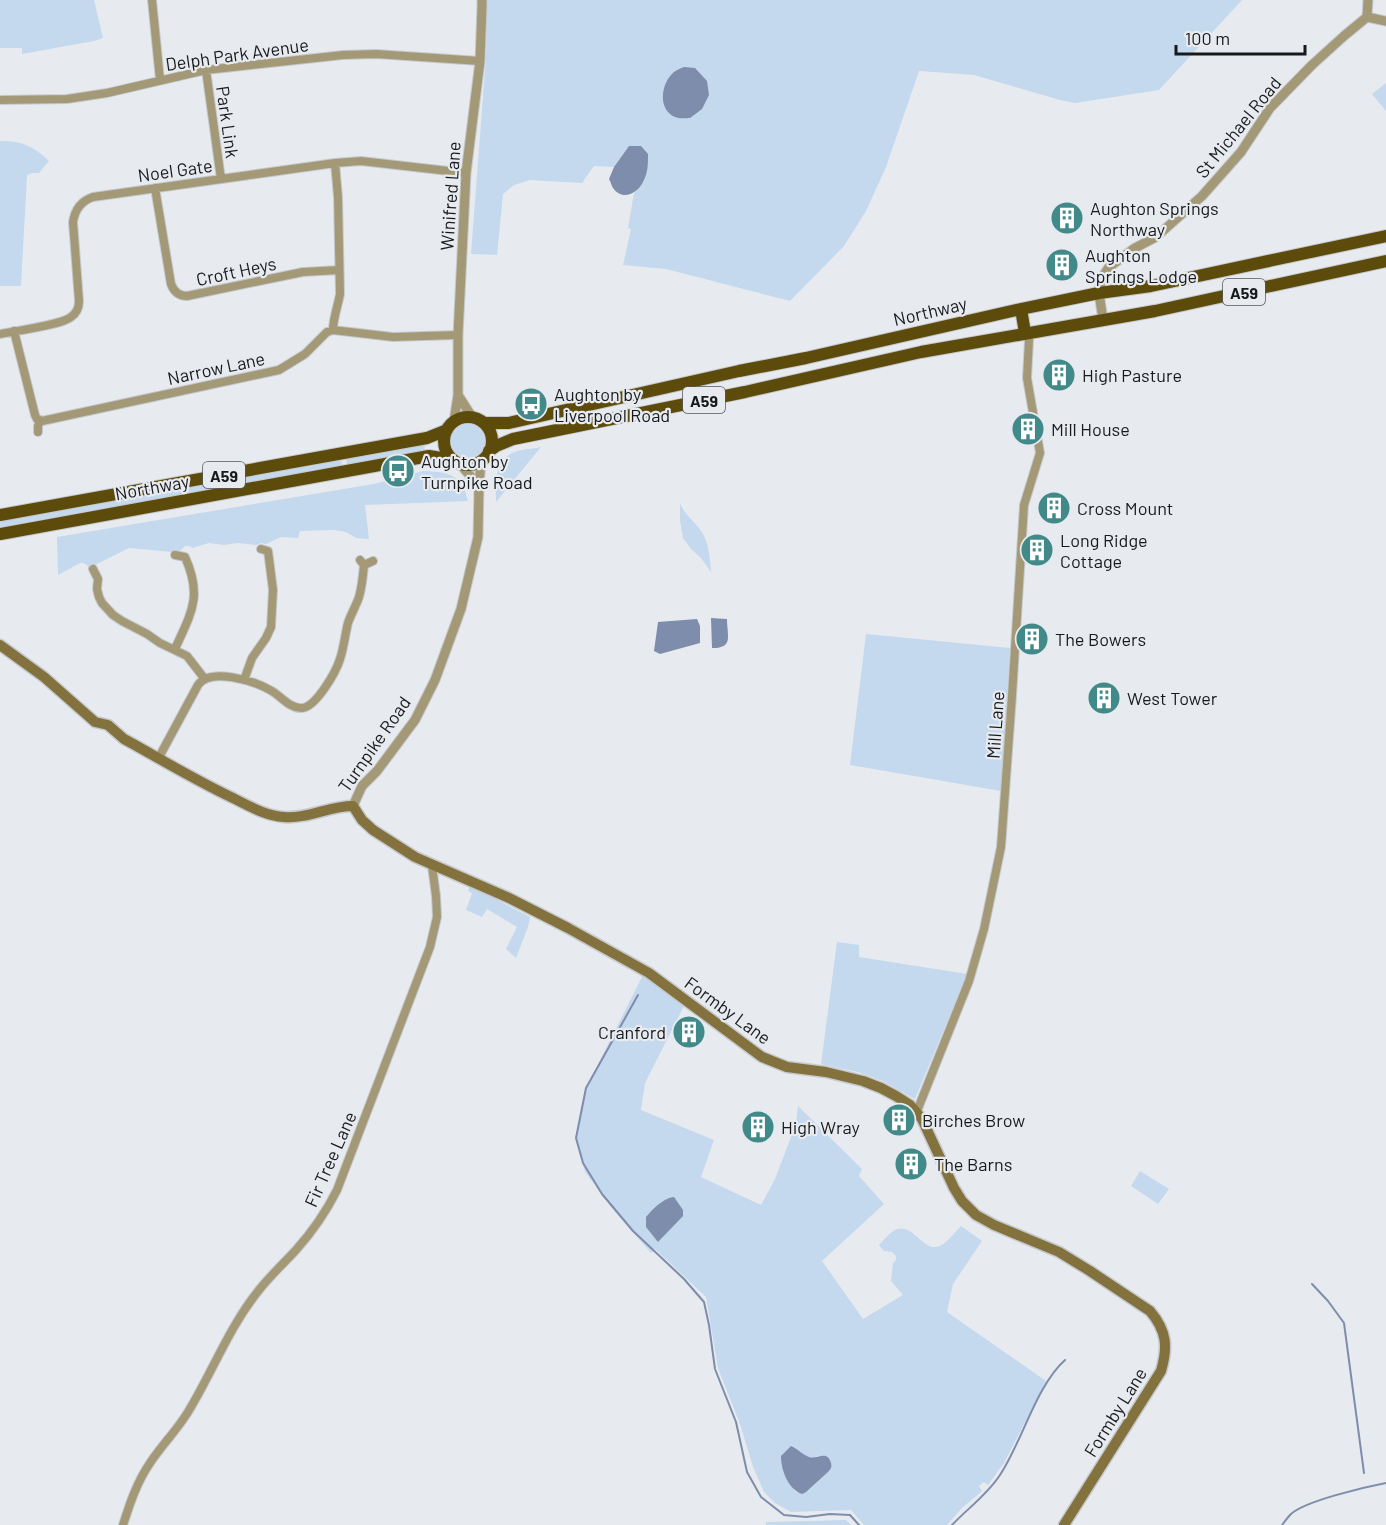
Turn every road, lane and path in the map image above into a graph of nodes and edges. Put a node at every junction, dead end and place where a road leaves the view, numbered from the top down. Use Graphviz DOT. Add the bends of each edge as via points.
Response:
graph roads {
  1 [pos="152,0"];
  2 [pos="482,0"];
  3 [pos="1368,0"];
  4 [pos="1367,17"];
  5 [pos="1386,21"];
  6 [pos="480,61"];
  7 [pos="206,70"];
  8 [pos="160,80"];
  9 [pos="0,100"];
  10 [pos="335,163"];
  11 [pos="466,173"];
  12 [pos="221,179"];
  13 [pos="155,188"];
  14 [pos="1386,236"];
  15 [pos="1386,261"];
  16 [pos="339,270"];
  17 [pos="1099,293"];
  18 [pos="1021,309"];
  19 [pos="1103,320"];
  20 [pos="333,330"];
  21 [pos="14,331"];
  22 [pos="1025,333"];
  23 [pos="0,334"];
  24 [pos="458,335"];
  25 [pos="458,395"];
  26 [pos="472,417"];
  27 [pos="40,421"];
  28 [pos="484,423"];
  29 [pos="450,426"];
  30 [pos="38,432"];
  31 [pos="485,456"];
  32 [pos="456,461"];
  33 [pos="479,486"];
  34 [pos="0,514"];
  35 [pos="0,534"];
  36 [pos="268,548"];
  37 [pos="175,555"];
  38 [pos="373,561"];
  39 [pos="93,569"];
  40 [pos="0,645"];
  41 [pos="175,650"];
  42 [pos="204,678"];
  43 [pos="244,681"];
  44 [pos="158,759"];
  45 [pos="352,806"];
  46 [pos="432,866"];
  47 [pos="917,1112"];
  48 [pos="123,1525"];
  49 [pos="1064,1525"];
  1 -- 8 [label="street"];
  2 -- 6 [label="street, Winifred Lane"];
  3 -- 4 [label="street"];
  4 -- 5 [label="street"];
  4 -- 17 [label="street, St Michael Road" via="1312,64 1270,108 1241,152 1202,196 1156,237 1109,267 1101,279"];
  6 -- 7 [label="street, Delph Park Avenue" via="343,55"];
  6 -- 11 [label="street, Winifred Lane"];
  7 -- 8 [label="street, Delph Park Avenue"];
  7 -- 12 [label="street, Park Link"];
  8 -- 9 [label="street, Delph Park Avenue" via="67,99"];
  10 -- 11 [label="street, Noel Gate" via="361,161"];
  10 -- 12 [label="street, Noel Gate"];
  10 -- 16 [label="street"];
  11 -- 24 [label="street, Winifred Lane"];
  12 -- 13 [label="street, Noel Gate"];
  13 -- 16 [label="street, Croft Heys" via="171,284 180,295 303,272"];
  13 -- 21 [label="street, Noel Gate" via="83,202 73,222 77,310 63,321"];
  14 -- 17 [label="highway, Northway / A59" via="1151,286"];
  15 -- 19 [label="highway, A59"];
  16 -- 20 [label="street" via="340,294"];
  17 -- 18 [label="highway, Northway / A59"];
  17 -- 19 [label="street"];
  18 -- 22 [label="highway"];
  18 -- 28 [label="highway, Northway / A59" via="509,423"];
  19 -- 22 [label="highway, A59"];
  20 -- 24 [label="street" via="393,337"];
  20 -- 27 [label="street, Narrow Lane" via="279,370"];
  21 -- 23 [label="street, Noel Gate"];
  21 -- 27 [label="street" via="35,415"];
  22 -- 31 [label="highway, A59" via="513,439"];
  22 -- 47 [label="street, Mill Lane" via="1029,340 1027,378 1040,453 1024,505 1000,847 969,981"];
  24 -- 25 [label="street, Winifred Lane"];
  25 -- 26 [label="street"];
  25 -- 29 [label="street, Winifred Lane"];
  26 -- 28 [label="highway, A59"];
  26 -- 29 [label="highway, A59"];
  27 -- 30 [label="street"];
  28 -- 31 [label="highway" via="491,436"];
  29 -- 32 [label="highway" via="444,446"];
  29 -- 34 [label="highway, Northway / A59" via="427,438"];
  31 -- 32 [label="highway, A59" via="474,464"];
  31 -- 33 [label="street, Turnpike Road"];
  32 -- 33 [label="street"];
  32 -- 35 [label="highway, Northway / A59" via="429,456"];
  33 -- 45 [label="street, Turnpike Road" via="478,537 461,609 435,680 415,720"];
  36 -- 43 [label="street" via="273,590 271,627 252,658"];
  37 -- 41 [label="street" via="186,554 195,599"];
  38 -- 43 [label="street" via="362,563 358,599 340,660 326,686 309,705 293,706 272,691"];
  39 -- 41 [label="street" via="102,577 97,589 99,597 113,615"];
  40 -- 44 [label="main road, Turnpike Road" via="95,722 108,725"];
  41 -- 42 [label="street" via="191,659"];
  42 -- 43 [label="street" via="220,676"];
  42 -- 44 [label="street"];
  44 -- 45 [label="main road, Turnpike Road" via="270,814 295,817"];
  45 -- 46 [label="main road, Formby Lane" via="373,830"];
  46 -- 47 [label="main road, Formby Lane" via="509,898 649,973 762,1057 787,1067 863,1081 896,1096"];
  46 -- 48 [label="street, Fir Tree Lane" via="437,917 430,947 337,1190 325,1214 238,1318 187,1413 140,1480"];
  47 -- 49 [label="main road, Formby Lane" via="954,1188 976,1215 1080,1265 1150,1311 1162,1331 1166,1343 1161,1371"];
}
